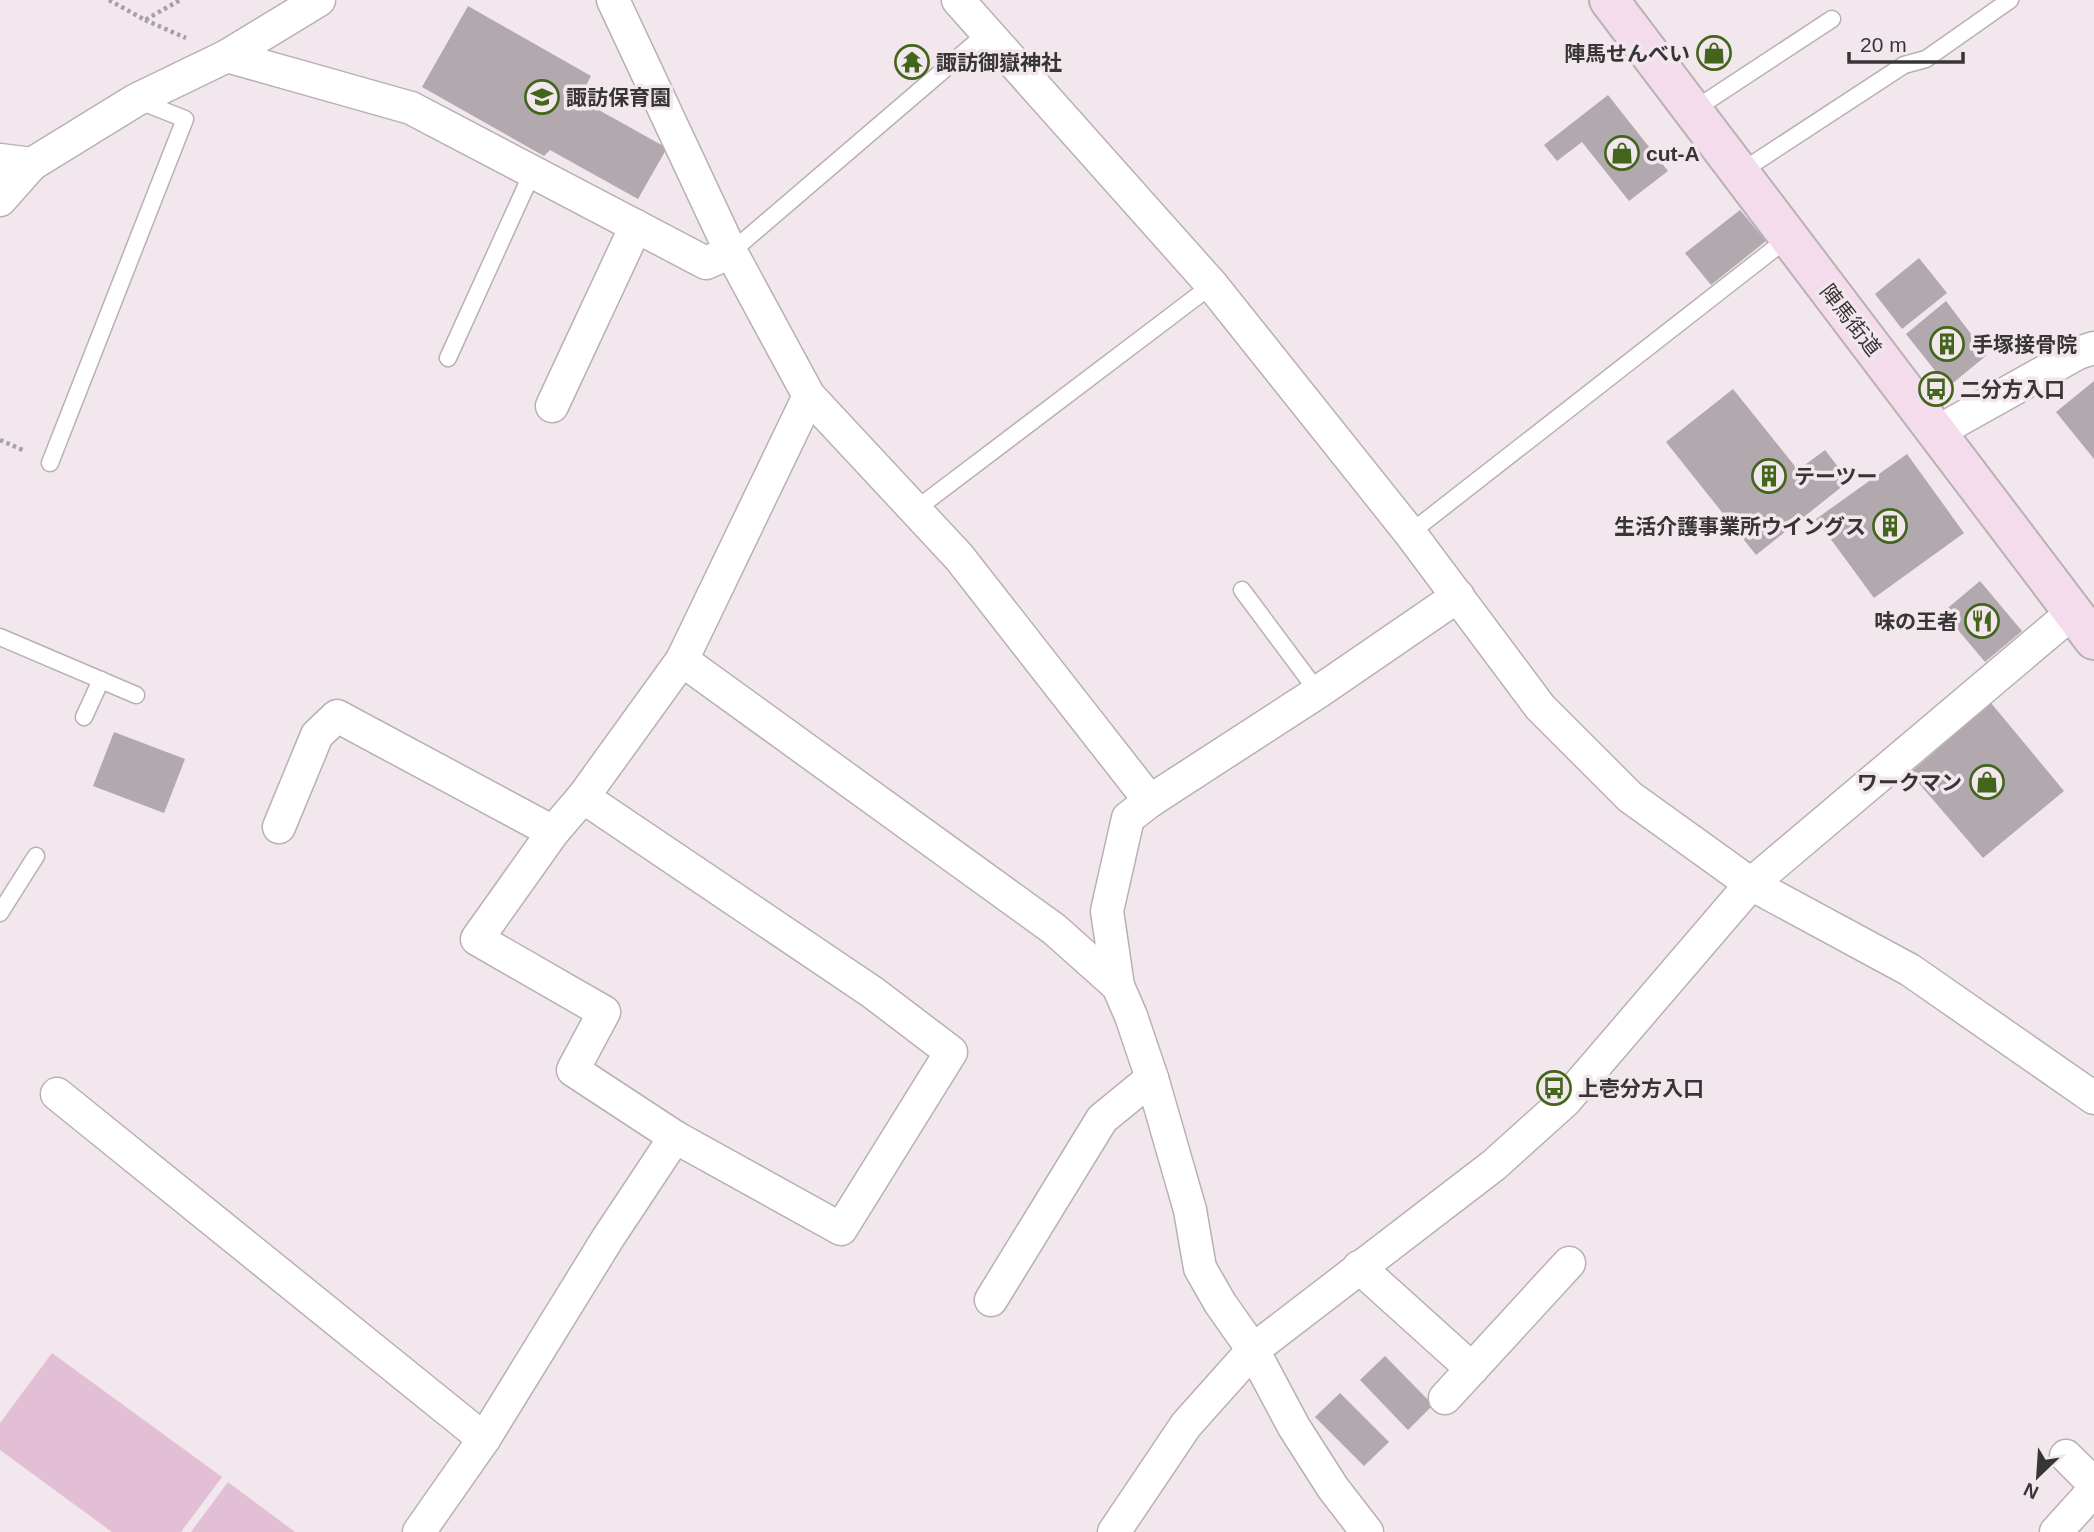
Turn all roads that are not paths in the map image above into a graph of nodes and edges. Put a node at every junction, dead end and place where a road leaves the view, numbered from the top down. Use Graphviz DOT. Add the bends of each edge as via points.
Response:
graph roads {
  1 [pos="320,0"];
  2 [pos="613,0"];
  3 [pos="958,0"];
  4 [pos="1609,0"];
  5 [pos="2010,0"];
  6 [pos="1832,19"];
  7 [pos="988,32"];
  8 [pos="227,56"];
  9 [pos="136,100"];
  10 [pos="1692,111"];
  11 [pos="0,160"];
  12 [pos="32,164"];
  13 [pos="533,171"];
  14 [pos="1739,173"];
  15 [pos="0,200"];
  16 [pos="636,226"];
  17 [pos="1787,237"];
  18 [pos="731,253"];
  19 [pos="1212,285"];
  20 [pos="2094,348"];
  21 [pos="449,358"];
  22 [pos="809,396"];
  23 [pos="552,406"];
  24 [pos="1937,432"];
  25 [pos="50,463"];
  26 [pos="915,510"];
  27 [pos="1410,533"];
  28 [pos="1242,590"];
  29 [pos="1458,596"];
  30 [pos="2083,626"];
  31 [pos="0,637"];
  32 [pos="682,660"];
  33 [pos="100,680"];
  34 [pos="1318,692"];
  35 [pos="135,695"];
  36 [pos="84,717"];
  37 [pos="583,797"];
  38 [pos="1150,801"];
  39 [pos="279,827"];
  40 [pos="553,832"];
  41 [pos="36,856"];
  42 [pos="1751,884"];
  43 [pos="0,913"];
  44 [pos="1118,986"];
  45 [pos="1152,1078"];
  46 [pos="57,1094"];
  47 [pos="2094,1098"];
  48 [pos="675,1137"];
  49 [pos="1569,1263"];
  50 [pos="1359,1267"];
  51 [pos="990,1300"];
  52 [pos="1253,1350"];
  53 [pos="1472,1368"];
  54 [pos="1445,1398"];
  55 [pos="484,1440"];
  56 [pos="2066,1455"];
  57 [pos="2094,1484"];
  58 [pos="2094,1490"];
  59 [pos="419,1532"];
  60 [pos="1114,1532"];
  61 [pos="1367,1532"];
  62 [pos="2056,1532"];
  1 -- 8 [label="street"];
  2 -- 18 [label="street"];
  3 -- 7 [label="street"];
  4 -- 10 [label="main road, 陣馬街道"];
  5 -- 14 [label="lane" via="1926,59 1904,65"];
  6 -- 10 [label="lane"];
  7 -- 18 [label="lane"];
  7 -- 19 [label="street"];
  8 -- 9 [label="street"];
  8 -- 13 [label="street" via="411,108"];
  9 -- 12 [label="street"];
  9 -- 25 [label="lane" via="185,119"];
  10 -- 14 [label="main road, 陣馬街道"];
  11 -- 12 [label="street"];
  12 -- 15 [label="street"];
  13 -- 16 [label="street"];
  13 -- 21 [label="lane"];
  14 -- 17 [label="main road, 陣馬街道"];
  16 -- 18 [label="street" via="705,264"];
  16 -- 23 [label="street"];
  17 -- 24 [label="main road, 陣馬街道"];
  17 -- 27 [label="lane"];
  18 -- 22 [label="street"];
  19 -- 26 [label="lane"];
  19 -- 27 [label="street"];
  20 -- 24 [label="street"];
  22 -- 26 [label="street"];
  22 -- 32 [label="street"];
  24 -- 30 [label="main road, 陣馬街道"];
  26 -- 38 [label="street" via="959,558"];
  27 -- 29 [label="street"];
  28 -- 34 [label="lane"];
  29 -- 34 [label="street"];
  29 -- 42 [label="street" via="1540,707 1630,797"];
  30 -- 42 [label="street"];
  31 -- 33 [label="lane"];
  32 -- 37 [label="street"];
  32 -- 44 [label="street" via="1054,929"];
  33 -- 35 [label="lane"];
  33 -- 36 [label="lane"];
  34 -- 38 [label="street"];
  37 -- 40 [label="street"];
  37 -- 48 [label="street" via="872,992 951,1052 841,1229"];
  38 -- 44 [label="street" via="1128,818 1108,911"];
  39 -- 40 [label="street" via="317,735 337,716"];
  40 -- 48 [label="street" via="477,939 604,1012 573,1070"];
  41 -- 43 [label="lane"];
  42 -- 47 [label="street" via="1910,970"];
  42 -- 50 [label="street" via="1564,1101 1494,1165"];
  44 -- 45 [label="street"];
  45 -- 51 [label="street" via="1102,1119"];
  45 -- 52 [label="street" via="1190,1210 1200,1268"];
  46 -- 55 [label="street"];
  48 -- 55 [label="street"];
  49 -- 53 [label="street"];
  50 -- 52 [label="street"];
  50 -- 53 [label="street"];
  52 -- 60 [label="street" via="1186,1425"];
  52 -- 61 [label="street" via="1300,1437"];
  53 -- 54 [label="street"];
  55 -- 59 [label="street"];
  56 -- 57 [label="street"];
  58 -- 62 [label="street"];
}
